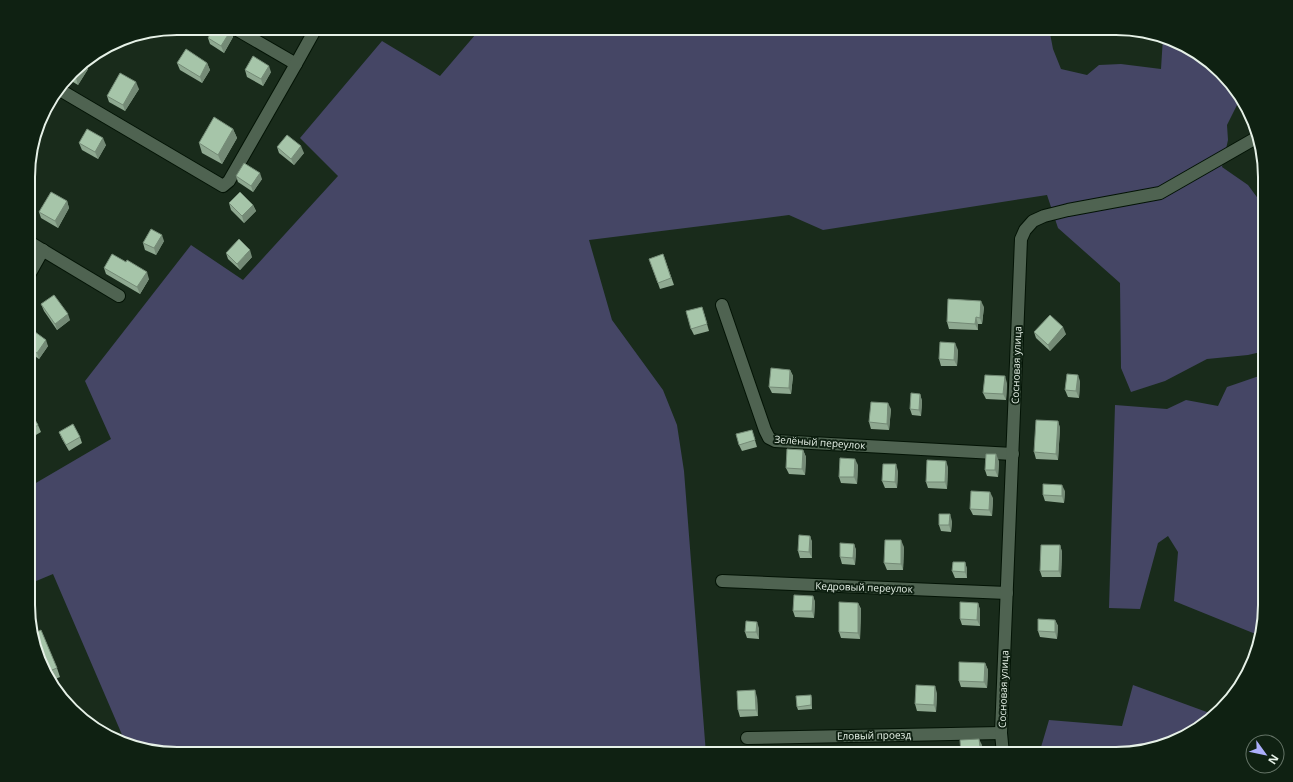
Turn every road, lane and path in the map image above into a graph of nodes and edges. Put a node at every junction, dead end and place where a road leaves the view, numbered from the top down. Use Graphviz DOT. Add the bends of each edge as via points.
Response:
graph roads {
  1 [pos="246,35"];
  2 [pos="312,35"];
  3 [pos="296,64"];
  4 [pos="63,92"];
  5 [pos="1253,140"];
  6 [pos="35,245"];
  7 [pos="43,250"];
  8 [pos="35,264"];
  9 [pos="119,296"];
  10 [pos="722,305"];
  11 [pos="1013,454"];
  12 [pos="722,581"];
  13 [pos="1007,593"];
  14 [pos="1001,733"];
  15 [pos="747,738"];
  16 [pos="1002,747"];
  1 -- 3 [label="street"];
  2 -- 3 [label="street"];
  3 -- 4 [label="street" via="229,181 223,186"];
  5 -- 11 [label="street, Сосновая улица" via="1160,193 1044,216 1033,221 1025,230 1020,251"];
  6 -- 7 [label="street"];
  7 -- 8 [label="street"];
  7 -- 9 [label="street"];
  10 -- 11 [label="street, Зелёный переулок" via="764,430 769,438 775,441"];
  11 -- 13 [label="street, Сосновая улица"];
  12 -- 13 [label="street, Кедровый переулок"];
  13 -- 14 [label="street, Сосновая улица"];
  14 -- 15 [label="street, Еловый проезд"];
  14 -- 16 [label="street, Сосновая улица"];
}
